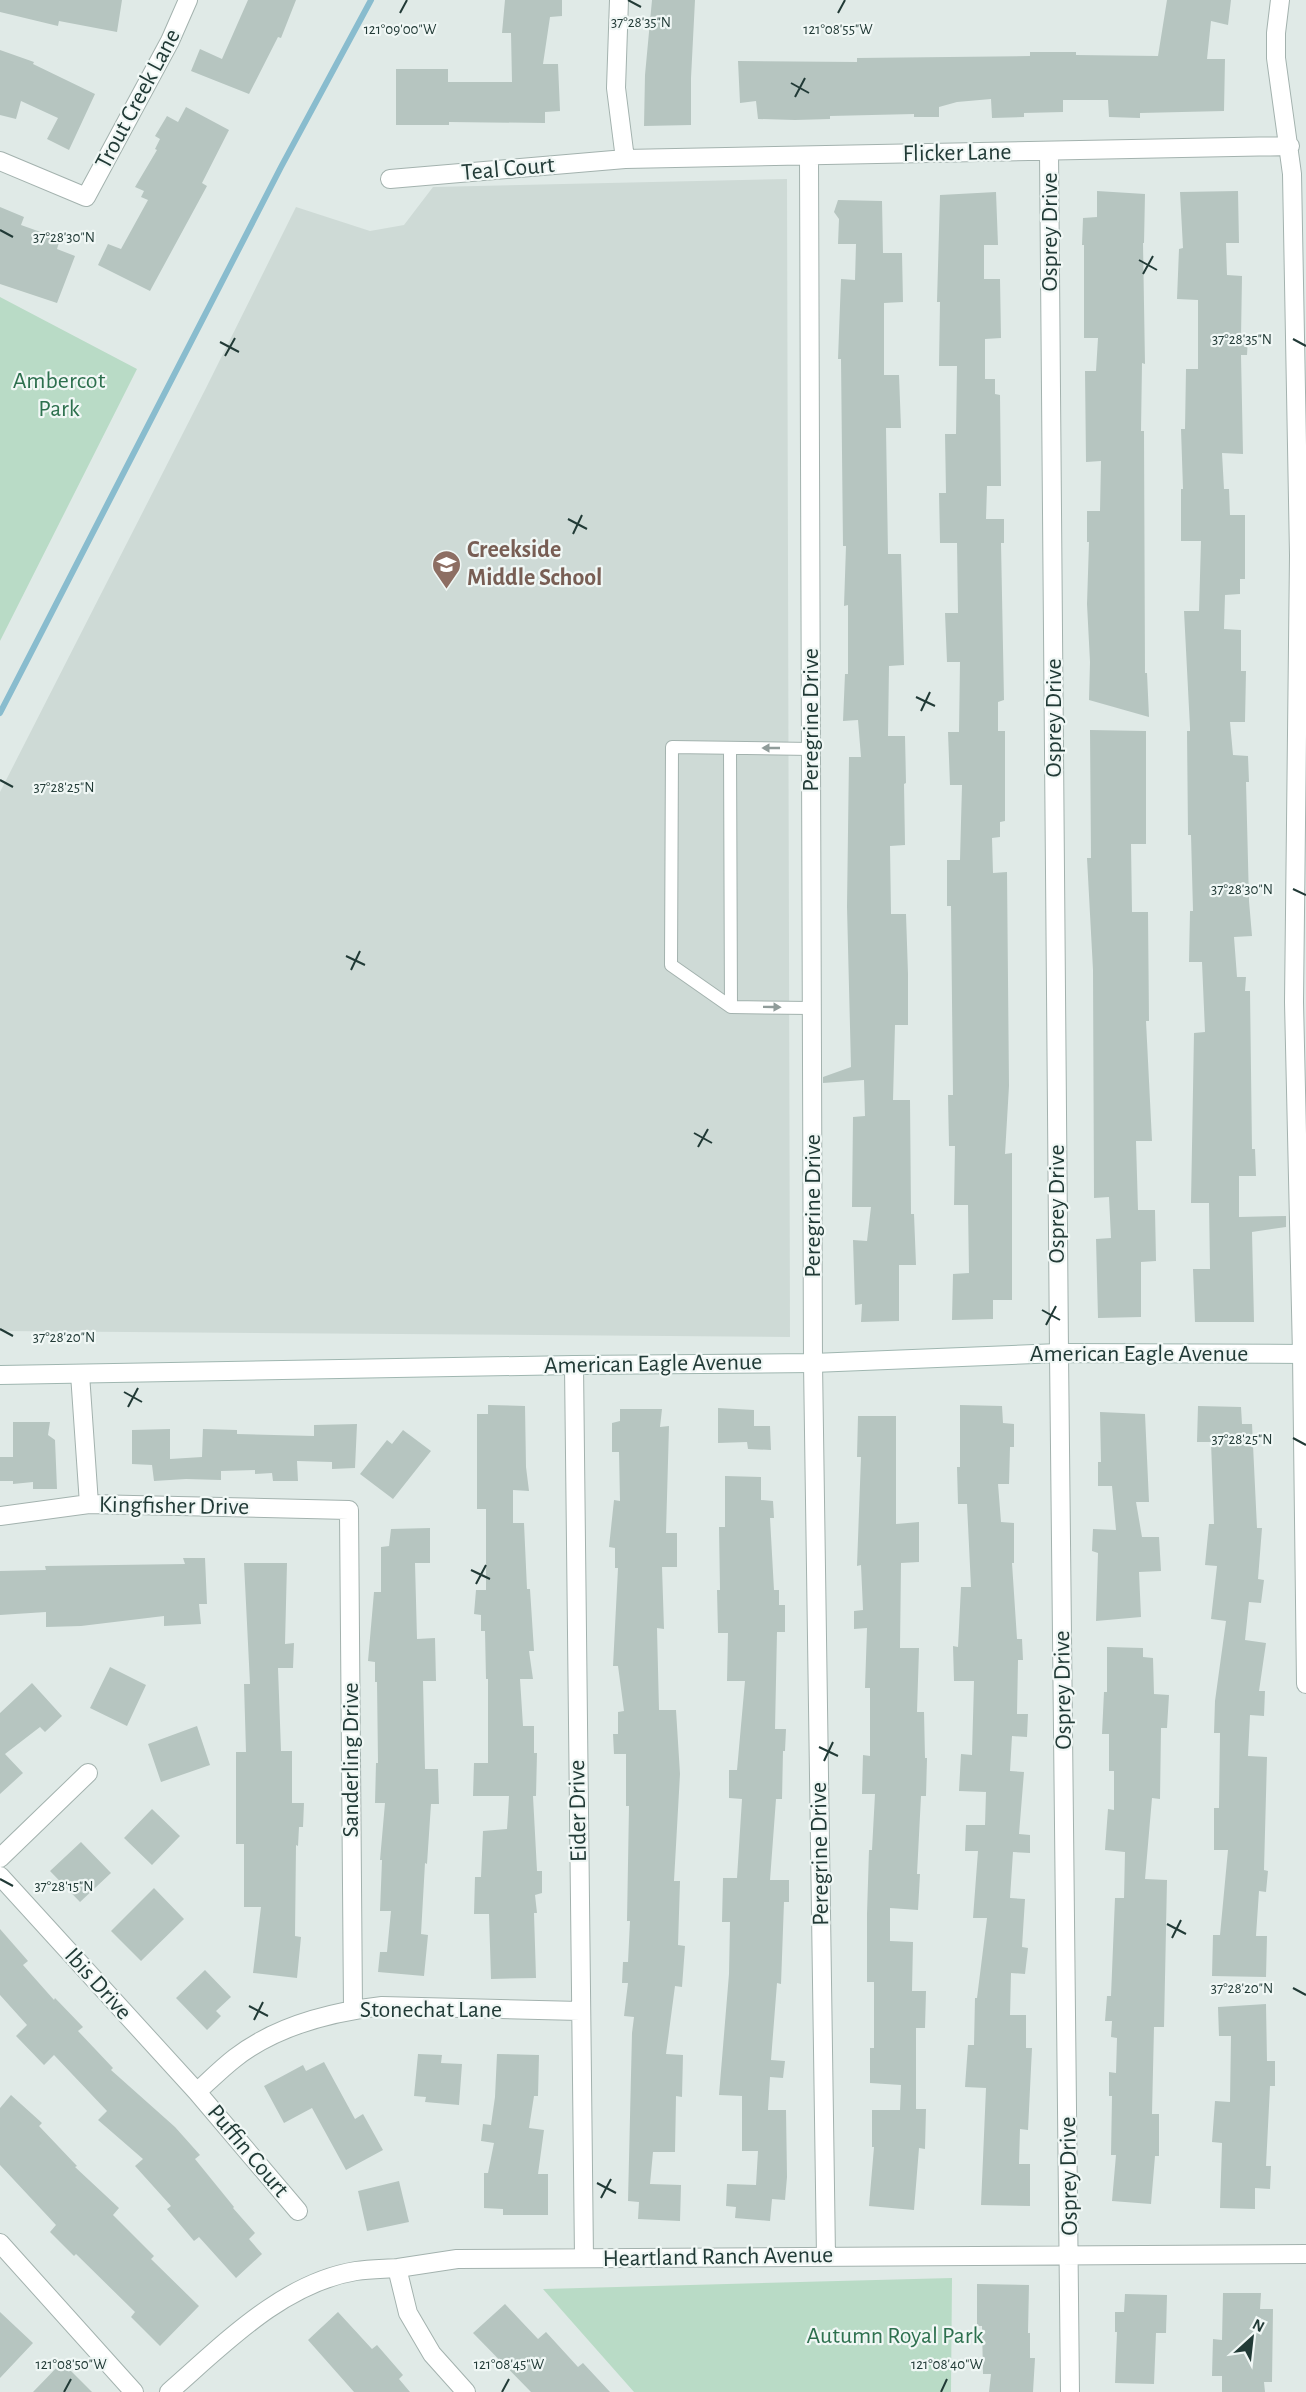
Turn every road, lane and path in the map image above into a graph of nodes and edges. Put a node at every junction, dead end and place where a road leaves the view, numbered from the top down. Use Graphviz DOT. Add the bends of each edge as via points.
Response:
graph roads {
  1 [pos="188,0"];
  2 [pos="619,0"];
  3 [pos="1280,0"];
  4 [pos="1290,146"];
  5 [pos="1049,151"];
  6 [pos="809,156"];
  7 [pos="625,159"];
  8 [pos="0,161"];
  9 [pos="390,179"];
  10 [pos="1302,555"];
  11 [pos="730,748"];
  12 [pos="811,749"];
  13 [pos="1300,1002"];
  14 [pos="731,1006"];
  15 [pos="812,1008"];
  16 [pos="1059,1353"];
  17 [pos="1304,1354"];
  18 [pos="813,1363"];
  19 [pos="574,1365"];
  20 [pos="80,1374"];
  21 [pos="0,1376"];
  22 [pos="89,1504"];
  23 [pos="349,1510"];
  24 [pos="0,1516"];
  25 [pos="1306,1684"];
  26 [pos="88,1773"];
  27 [pos="0,1858"];
  28 [pos="0,1876"];
  29 [pos="353,2009"];
  30 [pos="580,2011"];
  31 [pos="197,2092"];
  32 [pos="298,2211"];
  33 [pos="0,2243"];
  34 [pos="1306,2254"];
  35 [pos="826,2256"];
  36 [pos="1070,2256"];
  37 [pos="584,2258"];
  38 [pos="397,2268"];
  39 [pos="134,2392"];
  40 [pos="169,2392"];
  41 [pos="466,2392"];
  42 [pos="1070,2392"];
  1 -- 8 [label="street, Trout Creek Lane" via="86,197"];
  2 -- 7 [label="street" via="616,88"];
  3 -- 4 [label="street" via="1276,58"];
  4 -- 5 [label="street, Flicker Lane"];
  4 -- 10 [label="street"];
  5 -- 6 [label="street, Flicker Lane"];
  5 -- 16 [label="street, Osprey Drive"];
  6 -- 7 [label="street, Flicker Lane"];
  6 -- 12 [label="street, Peregrine Drive"];
  7 -- 9 [label="street, Teal Court"];
  10 -- 13 [label="street"];
  12 -- 11 [label="lane, one-way"];
  11 -- 14 [label="lane"];
  11 -- 14 [label="lane" via="672,747 671,965"];
  12 -- 15 [label="street, Peregrine Drive"];
  13 -- 17 [label="street"];
  14 -- 15 [label="lane, one-way"];
  15 -- 18 [label="street, Peregrine Drive"];
  16 -- 17 [label="street, American Eagle Avenue"];
  16 -- 18 [label="street, American Eagle Avenue"];
  16 -- 36 [label="street, Osprey Drive"];
  17 -- 25 [label="street"];
  18 -- 19 [label="street, American Eagle Avenue"];
  18 -- 35 [label="street, Peregrine Drive"];
  19 -- 20 [label="street, American Eagle Avenue"];
  19 -- 30 [label="street, Eider Drive"];
  20 -- 21 [label="street, American Eagle Avenue"];
  20 -- 22 [label="street"];
  22 -- 23 [label="street, Kingfisher Drive"];
  22 -- 24 [label="street, Kingfisher Drive"];
  23 -- 29 [label="street, Sanderling Drive"];
  26 -- 27 [label="street"];
  28 -- 31 [label="street, Ibis Drive"];
  29 -- 30 [label="street, Stonechat Lane" via="382,2006"];
  29 -- 31 [label="street, Stonechat Lane" via="303,2022 271,2036 236,2057"];
  30 -- 37 [label="street, Eider Drive"];
  31 -- 32 [label="street, Puffin Court"];
  33 -- 39 [label="street"];
  34 -- 36 [label="street, Heartland Ranch Avenue"];
  35 -- 36 [label="street, Heartland Ranch Avenue"];
  35 -- 37 [label="street, Heartland Ranch Avenue"];
  36 -- 42 [label="street, Osprey Drive"];
  37 -- 38 [label="street, Heartland Ranch Avenue" via="457,2259"];
  38 -- 40 [label="street, Heartland Ranch Avenue" via="355,2271 320,2281 285,2299 247,2325"];
  38 -- 41 [label="street" via="408,2313 432,2354"];
}
